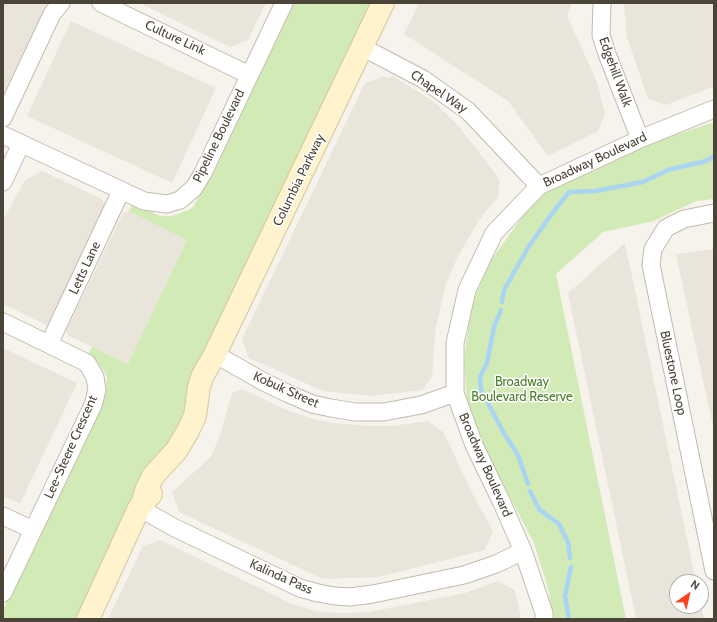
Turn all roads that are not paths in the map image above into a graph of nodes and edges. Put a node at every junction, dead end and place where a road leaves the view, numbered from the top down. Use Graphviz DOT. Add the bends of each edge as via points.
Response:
graph roads {
  1 [pos="61,3"];
  2 [pos="101,3"];
  3 [pos="284,3"];
  4 [pos="383,3"];
  5 [pos="602,3"];
  6 [pos="362,47"];
  7 [pos="249,75"];
  8 [pos="714,109"];
  9 [pos="3,118"];
  10 [pos="3,135"];
  11 [pos="640,139"];
  12 [pos="21,144"];
  13 [pos="3,182"];
  14 [pos="539,186"];
  15 [pos="121,191"];
  16 [pos="714,213"];
  17 [pos="3,322"];
  18 [pos="48,344"];
  19 [pos="215,355"];
  20 [pos="455,393"];
  21 [pos="141,506"];
  22 [pos="3,516"];
  23 [pos="33,530"];
  24 [pos="523,551"];
  25 [pos="714,570"];
  26 [pos="3,593"];
  27 [pos="88,619"];
  28 [pos="544,619"];
  1 -- 9 [label="street" via="52,14"];
  2 -- 7 [label="street, Culture Link"];
  3 -- 7 [label="street, Pipeline Boulevard"];
  4 -- 6 [label="street, Columbia Parkway"];
  5 -- 11 [label="street, Edgehill Walk" via="601,35"];
  6 -- 14 [label="street, Chapel Way" via="423,79 468,111"];
  6 -- 19 [label="street, Columbia Parkway"];
  7 -- 15 [label="street, Pipeline Boulevard" via="203,173 189,193 180,200 167,204 144,201"];
  8 -- 11 [label="street, Broadway Boulevard"];
  10 -- 12 [label="street, Pipeline Boulevard"];
  11 -- 14 [label="street, Broadway Boulevard"];
  12 -- 13 [label="street"];
  12 -- 15 [label="street, Pipeline Boulevard"];
  14 -- 20 [label="street, Broadway Boulevard" via="494,233 467,290 455,343"];
  15 -- 18 [label="street, Letts Lane"];
  16 -- 25 [label="street, Bluestone Loop" via="684,219 666,228 653,250 651,265"];
  17 -- 18 [label="street, Lee-Steere Crescent"];
  18 -- 23 [label="street, Lee-Steere Crescent" via="87,363 95,377 97,390 93,405"];
  19 -- 20 [label="street, Kobuk Street" via="264,382 312,404 355,412 384,412 421,405"];
  19 -- 21 [label="street, Columbia Parkway" via="203,375 195,416 188,431 176,451 153,476"];
  20 -- 24 [label="street, Broadway Boulevard" via="474,445"];
  21 -- 24 [label="street, Kalinda Pass" via="175,528 300,588 318,594 350,597 464,575"];
  21 -- 27 [label="street, Columbia Parkway"];
  22 -- 23 [label="street"];
  23 -- 26 [label="street, Lee-Steere Crescent"];
  24 -- 28 [label="street, Broadway Boulevard"];
}
